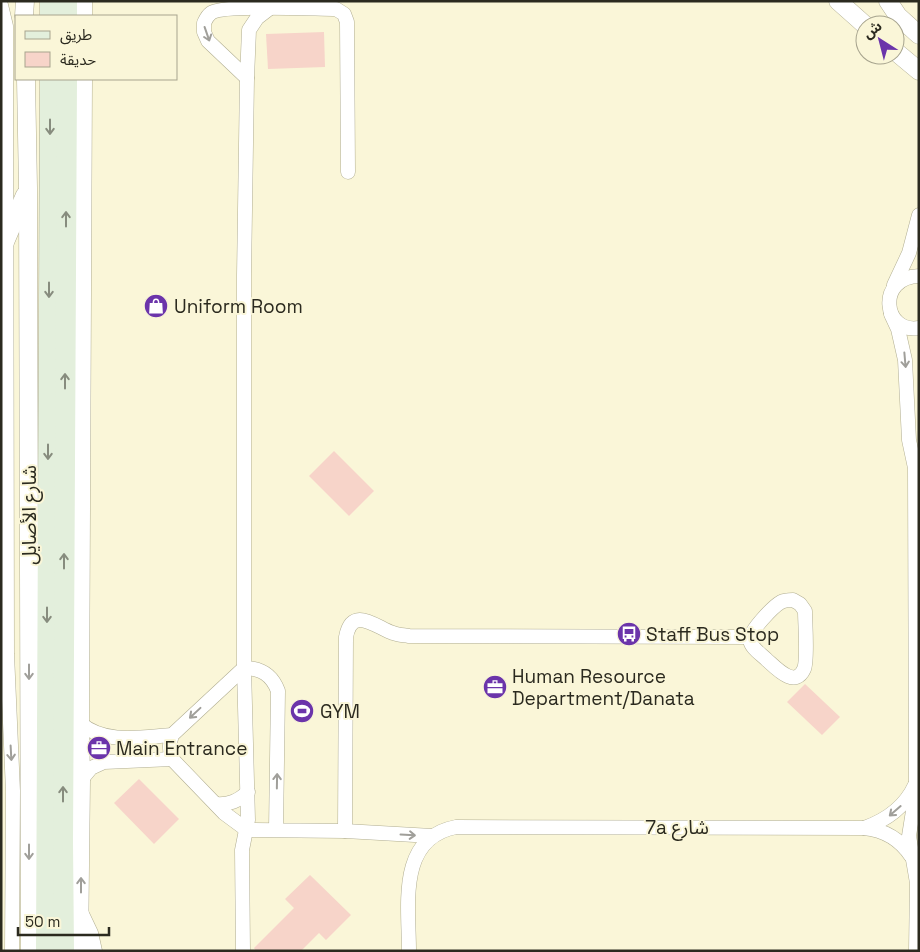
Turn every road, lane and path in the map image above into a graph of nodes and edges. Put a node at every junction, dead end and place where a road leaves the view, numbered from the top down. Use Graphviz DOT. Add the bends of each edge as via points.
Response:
graph roads {
  1 [pos="50,1"];
  2 [pos="67,1"];
  3 [pos="838,1"];
  4 [pos="880,1"];
  5 [pos="888,1"];
  6 [pos="1,5"];
  7 [pos="270,8"];
  8 [pos="227,9"];
  9 [pos="81,10"];
  10 [pos="50,15"];
  11 [pos="885,15"];
  12 [pos="855,16"];
  13 [pos="249,30"];
  14 [pos="919,35"];
  15 [pos="905,36"];
  16 [pos="919,49"];
  17 [pos="905,60"];
  18 [pos="918,71"];
  19 [pos="247,78"];
  20 [pos="26,80"];
  21 [pos="50,80"];
  22 [pos="66,80"];
  23 [pos="83,80"];
  24 [pos="348,172"];
  25 [pos="28,188"];
  26 [pos="919,215"];
  27 [pos="6,242"];
  28 [pos="919,276"];
  29 [pos="891,291"];
  30 [pos="891,314"];
  31 [pos="919,328"];
  32 [pos="917,466"];
  33 [pos="750,637"];
  34 [pos="244,668"];
  35 [pos="218,692"];
  36 [pos="917,700"];
  37 [pos="245,710"];
  38 [pos="80,724"];
  39 [pos="172,735"];
  40 [pos="172,759"];
  41 [pos="81,780"];
  42 [pos="916,782"];
  43 [pos="248,792"];
  44 [pos="216,804"];
  45 [pos="864,828"];
  46 [pos="247,830"];
  47 [pos="276,830"];
  48 [pos="345,831"];
  49 [pos="432,836"];
  50 [pos="54,843"];
  51 [pos="913,859"];
  52 [pos="81,912"];
  53 [pos="12,951"];
  54 [pos="30,951"];
  55 [pos="46,951"];
  56 [pos="64,951"];
  57 [pos="79,951"];
  58 [pos="95,951"];
  59 [pos="243,951"];
  60 [pos="409,951"];
  61 [pos="916,951"];
  1 -- 10 [label="main road"];
  2 -- 9 [label="main road"];
  3 -- 12 [label="street"];
  4 -- 11 [label="street"];
  5 -- 14 [label="street" via="898,16"];
  6 -- 27 [label="street" via="6,32"];
  7 -- 8 [label="street"];
  7 -- 13 [label="street"];
  7 -- 24 [label="street" via="336,9 346,18"];
  8 -- 13 [label="street"];
  8 -- 19 [label="street, one-way" via="206,17 204,32 208,41"];
  13 -- 19 [label="street"];
  15 -- 16 [label="street"];
  17 -- 18 [label="street"];
  19 -- 34 [label="street"];
  20 -- 25 [label="street, شارع الأصايل"];
  21 -- 50 [label="main road, one-way"];
  50 -- 22 [label="main road, one-way"];
  23 -- 38 [label="street"];
  25 -- 27 [label="street"];
  25 -- 54 [label="street, شارع الأصايل, one-way"];
  26 -- 29 [label="street" via="909,253"];
  27 -- 53 [label="street, one-way"];
  28 -- 29 [label="street" via="909,276"];
  29 -- 30 [label="street" via="888,302"];
  30 -- 31 [label="street" via="905,327"];
  30 -- 32 [label="street, one-way" via="905,360 909,440"];
  32 -- 36 [label="street"];
  33 -- 33 [label="street" via="755,648 785,676 796,676 804,669 805,611 797,601 780,602"];
  33 -- 48 [label="street" via="409,636 394,634 368,620 355,622 346,637"];
  34 -- 35 [label="street"];
  34 -- 37 [label="street"];
  47 -- 34 [label="street, one-way" via="278,691 265,673 259,669"];
  35 -- 37 [label="street" via="238,697"];
  35 -- 39 [label="street, one-way"];
  36 -- 42 [label="street"];
  37 -- 43 [label="street"];
  38 -- 39 [label="street" via="93,733 108,737"];
  38 -- 41 [label="street"];
  39 -- 40 [label="street"];
  40 -- 41 [label="street" via="104,762 91,768"];
  40 -- 44 [label="street"];
  52 -- 41 [label="street, one-way"];
  42 -- 45 [label="street, one-way" via="896,811"];
  42 -- 51 [label="street" via="909,836"];
  43 -- 44 [label="street" via="237,801"];
  43 -- 46 [label="street"];
  44 -- 46 [label="street"];
  45 -- 49 [label="street, 7a شارع" via="456,826"];
  45 -- 51 [label="street, 7a شارع" via="893,837"];
  46 -- 47 [label="street"];
  46 -- 59 [label="street" via="242,850"];
  47 -- 48 [label="street"];
  48 -- 49 [label="street, one-way"];
  49 -- 60 [label="street" via="418,852 411,872"];
  50 -- 55 [label="main road"];
  50 -- 56 [label="main road"];
  51 -- 61 [label="street"];
  52 -- 57 [label="street"];
  52 -- 58 [label="street"];
}
